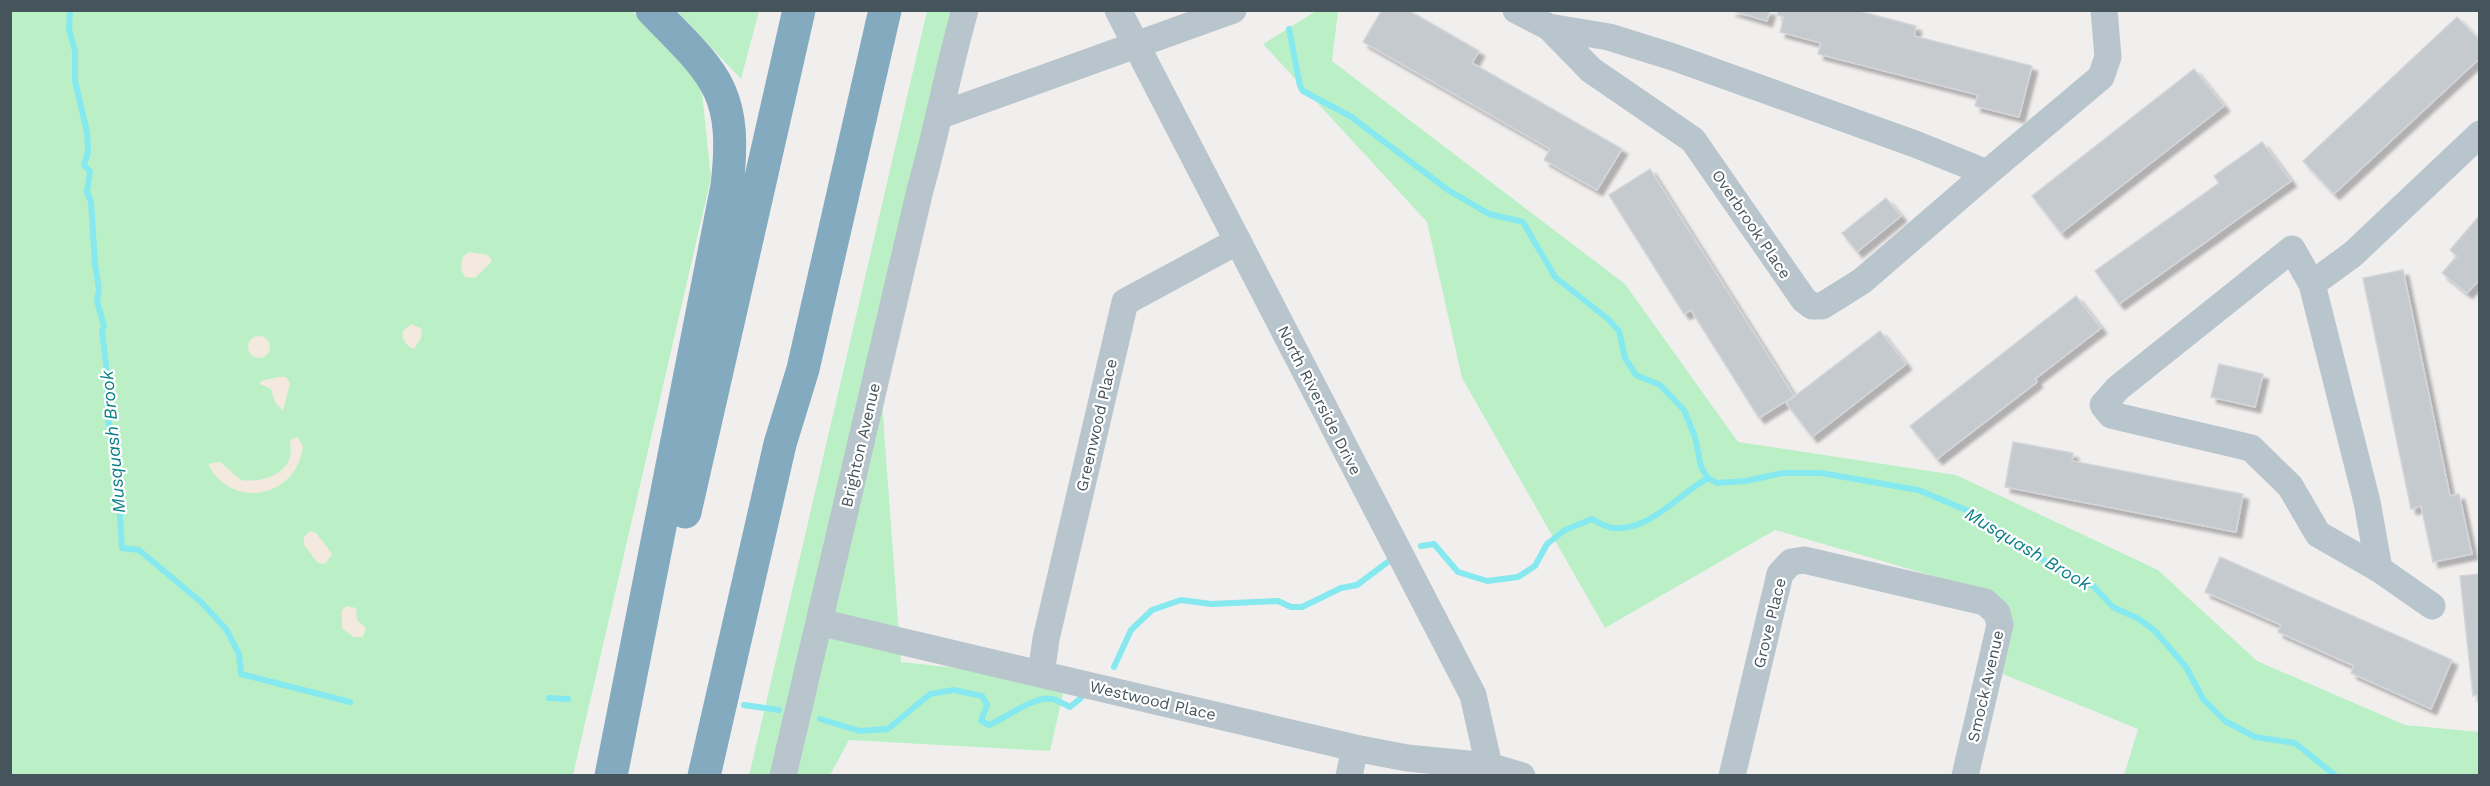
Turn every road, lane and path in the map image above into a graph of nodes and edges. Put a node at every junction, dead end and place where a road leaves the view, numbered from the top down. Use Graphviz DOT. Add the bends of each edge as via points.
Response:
graph roads {
  1 [pos="652,10"];
  2 [pos="800,10"];
  3 [pos="885,10"];
  4 [pos="965,10"];
  5 [pos="1118,10"];
  6 [pos="1233,10"];
  7 [pos="1516,10"];
  8 [pos="2103,10"];
  9 [pos="1549,27"];
  10 [pos="1136,46"];
  11 [pos="941,115"];
  12 [pos="2480,134"];
  13 [pos="1987,173"];
  14 [pos="1238,241"];
  15 [pos="2312,284"];
  16 [pos="2379,569"];
  17 [pos="1985,602"];
  18 [pos="2432,606"];
  19 [pos="819,622"];
  20 [pos="1041,674"];
  21 [pos="1355,748"];
  22 [pos="1489,766"];
  23 [pos="611,776"];
  24 [pos="624,776"];
  25 [pos="704,776"];
  26 [pos="783,776"];
  27 [pos="1349,776"];
  28 [pos="1522,776"];
  29 [pos="1732,776"];
  30 [pos="1965,776"];
  1 -- 23 [label="highway" via="708,68 726,107 732,147"];
  2 -- 24 [label="highway"];
  3 -- 25 [label="highway"];
  4 -- 11 [label="street, Brighton Avenue"];
  5 -- 10 [label="street, North Riverside Drive"];
  6 -- 10 [label="street"];
  7 -- 9 [label="street, Overbrook Place"];
  8 -- 13 [label="street" via="2108,57 2101,77"];
  9 -- 13 [label="street" via="1609,37 1673,57"];
  9 -- 13 [label="street, Overbrook Place" via="1591,70 1693,140 1804,300 1812,306 1822,306 1862,281"];
  10 -- 11 [label="street"];
  10 -- 14 [label="street, North Riverside Drive"];
  11 -- 19 [label="street, Brighton Avenue"];
  12 -- 15 [label="street" via="2353,254"];
  14 -- 20 [label="street, Greenwood Place" via="1125,303"];
  14 -- 22 [label="street, North Riverside Drive" via="1473,695"];
  15 -- 16 [label="street" via="2367,502"];
  15 -- 16 [label="street" via="2292,249 2118,388 2103,405 2111,415 2252,448 2289,486 2318,534"];
  16 -- 18 [label="street"];
  17 -- 29 [label="street, Grove Place" via="1804,560 1791,562 1780,574"];
  17 -- 30 [label="street, Smock Avenue" via="1997,613 2000,625"];
  19 -- 20 [label="street, Westwood Place"];
  19 -- 26 [label="street, Brighton Avenue"];
  20 -- 21 [label="street, Westwood Place"];
  21 -- 22 [label="street, Westwood Place"];
  21 -- 27 [label="street"];
  22 -- 28 [label="street"];
}
